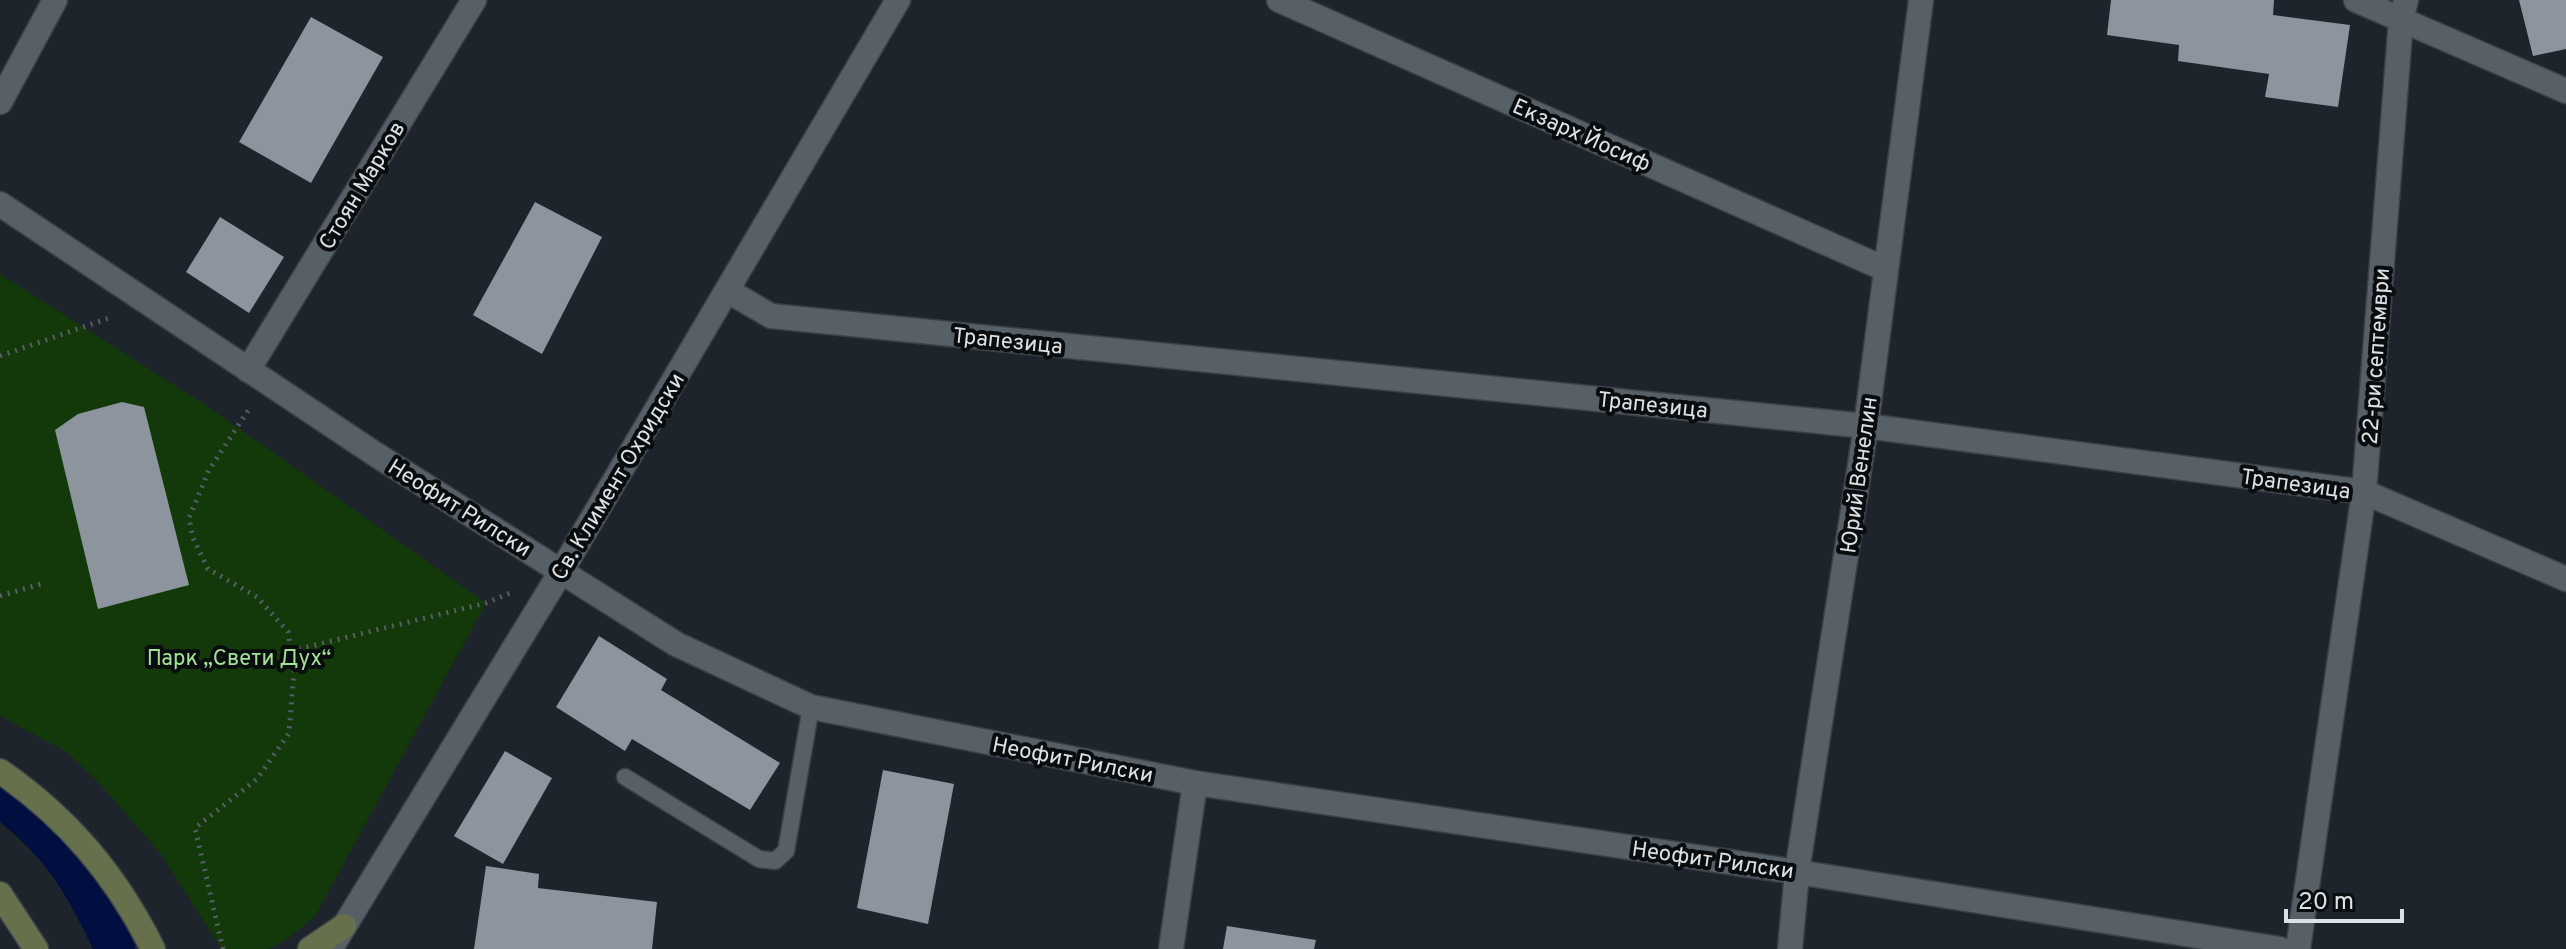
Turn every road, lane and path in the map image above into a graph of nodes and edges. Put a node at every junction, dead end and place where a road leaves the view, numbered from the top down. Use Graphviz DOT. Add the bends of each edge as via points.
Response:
graph roads {
  1 [pos="55,0"];
  2 [pos="474,0"];
  3 [pos="898,0"];
  4 [pos="1279,0"];
  5 [pos="1921,0"];
  6 [pos="2356,0"];
  7 [pos="2403,10"];
  8 [pos="2566,91"];
  9 [pos="0,102"];
  10 [pos="0,204"];
  11 [pos="1885,269"];
  12 [pos="728,291"];
  13 [pos="150,304"];
  14 [pos="0,356"];
  15 [pos="257,376"];
  16 [pos="1866,426"];
  17 [pos="2364,492"];
  18 [pos="562,570"];
  19 [pos="2566,579"];
  20 [pos="41,584"];
  21 [pos="511,592"];
  22 [pos="0,596"];
  23 [pos="291,651"];
  24 [pos="811,707"];
  25 [pos="0,771"];
  26 [pos="625,777"];
  27 [pos="1195,783"];
  28 [pos="1797,872"];
  29 [pos="0,894"];
  30 [pos="341,938"];
  31 [pos="36,949"];
  32 [pos="153,949"];
  33 [pos="223,949"];
  34 [pos="310,949"];
  35 [pos="331,949"];
  36 [pos="1171,949"];
  37 [pos="1790,949"];
  38 [pos="2280,949"];
  39 [pos="2298,949"];
  1 -- 9 [label="street"];
  2 -- 15 [label="street, Стоян Марков"];
  3 -- 12 [label="street, Св. Климент Охридски"];
  4 -- 11 [label="street, Екзарх Йосиф"];
  5 -- 11 [label="street, Юрий Венелин"];
  6 -- 7 [label="street"];
  7 -- 8 [label="street"];
  7 -- 17 [label="street, 22-ри септември"];
  10 -- 13 [label="street, Неофит Рилски"];
  11 -- 16 [label="street, Юрий Венелин"];
  12 -- 16 [label="street, Трапезица" via="771,316"];
  12 -- 18 [label="street, Св. Климент Охридски"];
  13 -- 14 [label="path"];
  13 -- 15 [label="street, Неофит Рилски"];
  15 -- 18 [label="street, Неофит Рилски"];
  15 -- 23 [label="path" via="189,518 208,569 257,597 288,632"];
  16 -- 17 [label="street, Трапезица"];
  16 -- 28 [label="street, Юрий Венелин"];
  17 -- 19 [label="street, Трапезица"];
  17 -- 39 [label="street, 22-ри септември"];
  18 -- 24 [label="street, Неофит Рилски" via="676,644"];
  18 -- 30 [label="street, Св. Климент Охридски"];
  20 -- 22 [label="path"];
  21 -- 23 [label="path" via="486,603"];
  23 -- 33 [label="path" via="289,733 257,779 195,828"];
  24 -- 26 [label="lane" via="786,851 775,861 759,859"];
  24 -- 27 [label="street, Неофит Рилски"];
  25 -- 32 [label="main road" via="81,839 134,909"];
  27 -- 28 [label="street, Неофит Рилски"];
  27 -- 36 [label="street"];
  28 -- 37 [label="street, Юрий Венелин"];
  28 -- 38 [label="street, Неофит Рилски"];
  29 -- 31 [label="main road"];
  30 -- 34 [label="main road"];
  30 -- 35 [label="street, Св. Климент Охридски"];
}
